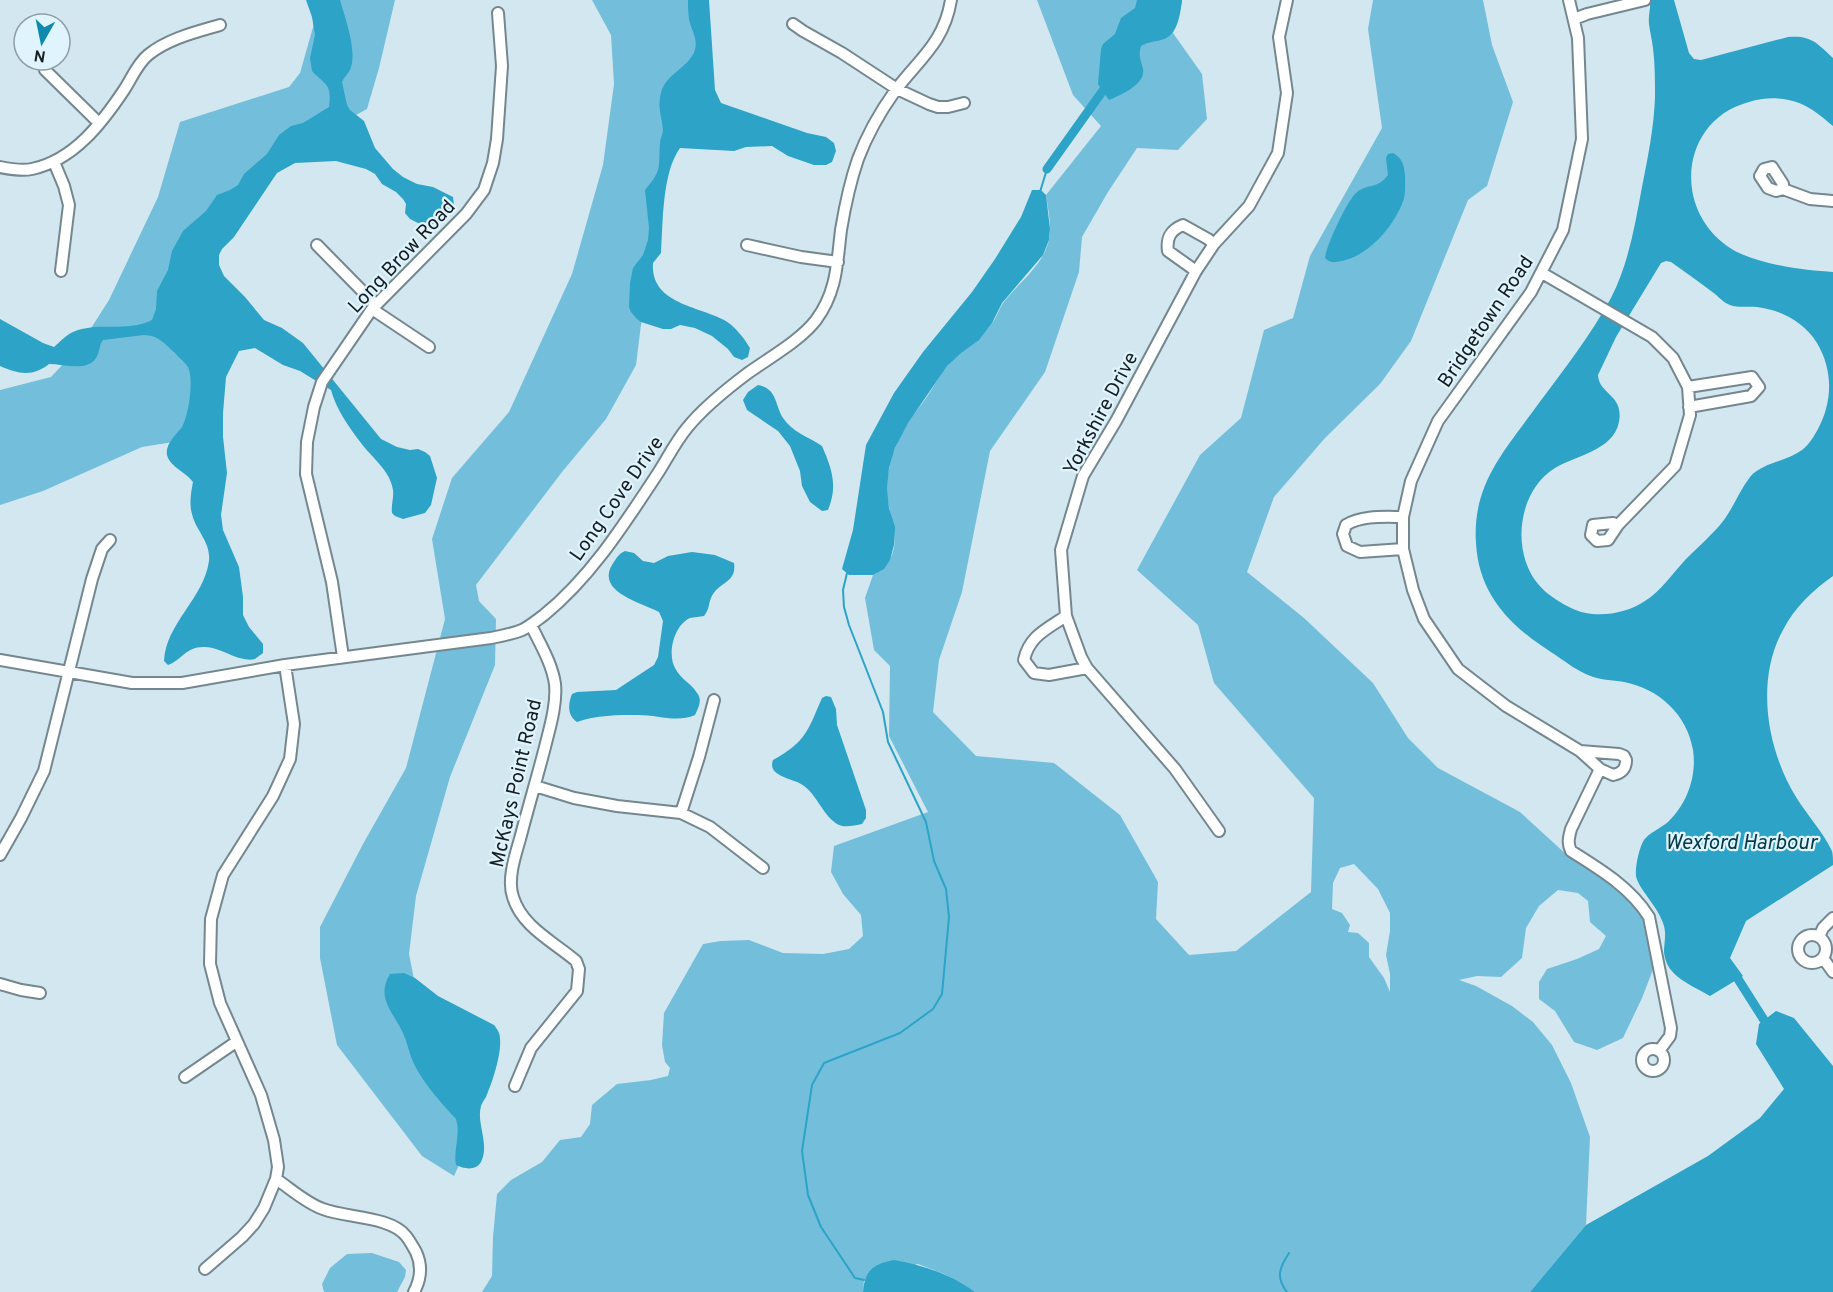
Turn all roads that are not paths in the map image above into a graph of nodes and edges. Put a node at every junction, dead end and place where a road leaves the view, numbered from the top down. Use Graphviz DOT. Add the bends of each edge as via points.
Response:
graph roads {
  1 [pos="951,0"];
  2 [pos="1287,0"];
  3 [pos="1569,0"];
  4 [pos="1642,0"];
  5 [pos="498,13"];
  6 [pos="1575,19"];
  7 [pos="793,24"];
  8 [pos="220,25"];
  9 [pos="47,72"];
  10 [pos="897,89"];
  11 [pos="964,103"];
  12 [pos="99,123"];
  13 [pos="54,162"];
  14 [pos="0,167"];
  15 [pos="1783,189"];
  16 [pos="1833,201"];
  17 [pos="1214,244"];
  18 [pos="317,245"];
  19 [pos="747,245"];
  20 [pos="838,261"];
  21 [pos="61,271"];
  22 [pos="1196,271"];
  23 [pos="1542,273"];
  24 [pos="374,307"];
  25 [pos="429,347"];
  26 [pos="1688,387"];
  27 [pos="1689,407"];
  28 [pos="1403,518"];
  29 [pos="1618,525"];
  30 [pos="110,540"];
  31 [pos="1403,549"];
  32 [pos="1066,616"];
  33 [pos="531,625"];
  34 [pos="344,657"];
  35 [pos="0,660"];
  36 [pos="285,664"];
  37 [pos="1087,668"];
  38 [pos="70,673"];
  39 [pos="714,700"];
  40 [pos="1580,751"];
  41 [pos="1600,769"];
  42 [pos="535,786"];
  43 [pos="681,813"];
  44 [pos="1219,831"];
  45 [pos="0,855"];
  46 [pos="763,868"];
  47 [pos="1833,918"];
  48 [pos="1819,937"];
  49 [pos="1823,958"];
  50 [pos="1833,972"];
  51 [pos="0,984"];
  52 [pos="40,993"];
  53 [pos="236,1042"];
  54 [pos="1659,1051"];
  55 [pos="185,1077"];
  56 [pos="515,1086"];
  57 [pos="276,1179"];
  58 [pos="205,1269"];
  59 [pos="414,1292"];
  1 -- 10 [label="street, Long Cove Drive" via="932,49"];
  2 -- 17 [label="street, Yorkshire Drive" via="1279,37 1287,93 1278,153 1249,206"];
  3 -- 6 [label="street, Bridgetown Road"];
  4 -- 6 [label="street"];
  5 -- 24 [label="street, Long Brow Road" via="502,66 498,139 484,190 466,214"];
  6 -- 23 [label="street, Bridgetown Road" via="1582,139 1563,230"];
  7 -- 10 [label="street"];
  8 -- 12 [label="street" via="164,45 148,55"];
  9 -- 12 [label="street"];
  10 -- 11 [label="street" via="938,107"];
  10 -- 20 [label="street, Long Cove Drive" via="883,108 858,160 846,199"];
  12 -- 13 [label="street" via="84,140"];
  13 -- 14 [label="street" via="30,169"];
  13 -- 21 [label="street" via="69,205"];
  15 -- 16 [label="street" via="1810,199"];
  17 -- 22 [label="street, Yorkshire Drive"];
  17 -- 22 [label="street" via="1183,225 1174,228 1168,237 1168,251"];
  18 -- 24 [label="street"];
  19 -- 20 [label="street"];
  20 -- 33 [label="street, Long Cove Drive" via="836,281 815,321 784,349 740,379 687,428 612,540 555,606"];
  22 -- 32 [label="street, Yorkshire Drive" via="1084,473 1061,550"];
  23 -- 26 [label="street" via="1653,337 1673,358"];
  23 -- 28 [label="street, Bridgetown Road" via="1438,421 1411,481"];
  24 -- 25 [label="street"];
  24 -- 34 [label="street, Long Brow Road" via="322,382 307,442 306,474 332,582"];
  26 -- 27 [label="street"];
  26 -- 27 [label="street" via="1752,377 1759,387 1751,396"];
  27 -- 29 [label="street" via="1675,466"];
  28 -- 31 [label="street, Bridgetown Road"];
  28 -- 31 [label="street" via="1362,519 1346,525 1343,534 1347,546 1360,552"];
  30 -- 38 [label="street" via="102,549 92,579"];
  31 -- 40 [label="street, Bridgetown Road" via="1424,619 1458,669 1506,706"];
  32 -- 37 [label="street, Yorkshire Drive"];
  32 -- 37 [label="street" via="1033,639 1024,660 1034,674"];
  33 -- 34 [label="street, Long Cove Drive" via="491,638"];
  33 -- 42 [label="street, McKays Point Road" via="552,669 555,686 552,720"];
  34 -- 36 [label="street, Long Cove Drive"];
  35 -- 38 [label="street, Long Cove Drive"];
  36 -- 38 [label="street, Long Cove Drive" via="182,683 132,683"];
  36 -- 53 [label="street" via="294,724 290,759 273,796 223,875 211,919 210,964"];
  37 -- 44 [label="street, Yorkshire Drive" via="1175,769"];
  38 -- 45 [label="street" via="44,771"];
  39 -- 43 [label="street"];
  40 -- 41 [label="street, Bridgetown Road"];
  40 -- 41 [label="street, Bridgetown Road" via="1619,753 1626,760 1625,768 1618,774"];
  41 -- 54 [label="street" via="1571,829 1568,845 1623,887 1649,918 1671,1028"];
  42 -- 43 [label="street" via="617,807"];
  42 -- 56 [label="street, McKays Point Road" via="518,847 512,897 531,927 576,961 579,977 577,991 531,1048"];
  43 -- 46 [label="street" via="710,827"];
  47 -- 48 [label="street"];
  48 -- 49 [label="street" via="1826,946"];
  48 -- 49 [label="street" via="1805,938 1799,945 1799,954 1810,963"];
  49 -- 50 [label="street"];
  51 -- 52 [label="street"];
  53 -- 55 [label="street"];
  53 -- 57 [label="street" via="261,1095 277,1153"];
  57 -- 58 [label="street" via="254,1224"];
  57 -- 59 [label="street" via="325,1210 400,1230 420,1262"];
}
